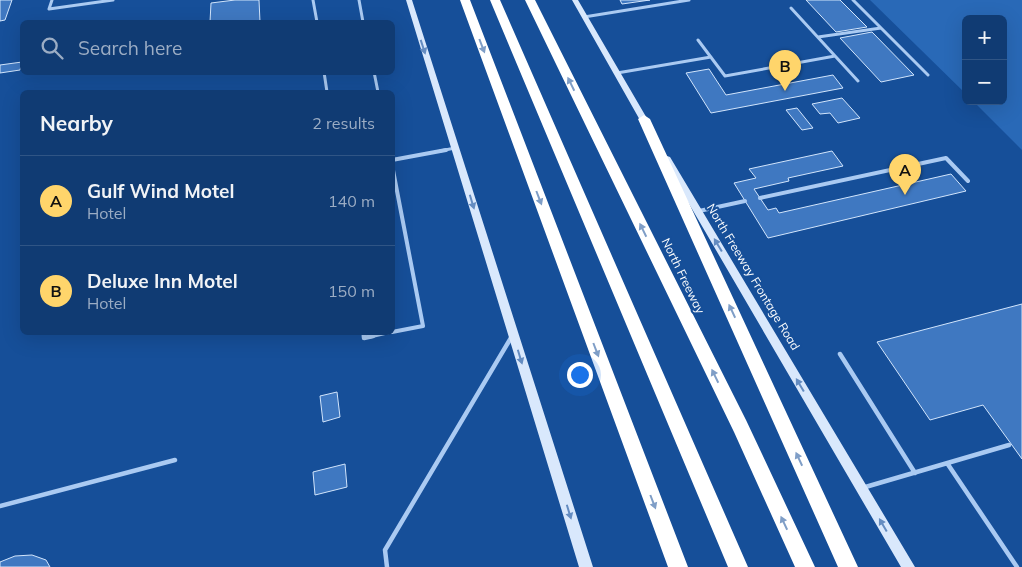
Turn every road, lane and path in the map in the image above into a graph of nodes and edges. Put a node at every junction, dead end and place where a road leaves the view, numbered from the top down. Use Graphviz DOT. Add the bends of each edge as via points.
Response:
graph roads {
  1 [pos="52,0"];
  2 [pos="113,0"];
  3 [pos="314,0"];
  4 [pos="359,0"];
  5 [pos="409,0"];
  6 [pos="465,0"];
  7 [pos="495,0"];
  8 [pos="530,0"];
  9 [pos="575,0"];
  10 [pos="689,0"];
  11 [pos="853,0"];
  12 [pos="791,8"];
  13 [pos="584,17"];
  14 [pos="317,20"];
  15 [pos="363,20"];
  16 [pos="881,28"];
  17 [pos="818,37"];
  18 [pos="698,40"];
  19 [pos="835,56"];
  20 [pos="711,57"];
  21 [pos="617,73"];
  22 [pos="324,75"];
  23 [pos="375,75"];
  24 [pos="928,75"];
  25 [pos="858,81"];
  26 [pos="327,90"];
  27 [pos="378,90"];
  28 [pos="644,119"];
  29 [pos="456,148"];
  30 [pos="395,159"];
  31 [pos="395,181"];
  32 [pos="968,181"];
  33 [pos="760,198"];
  34 [pos="745,202"];
  35 [pos="698,212"];
  36 [pos="395,331"];
  37 [pos="513,333"];
  38 [pos="364,335"];
  39 [pos="376,335"];
  40 [pos="840,354"];
  41 [pos="1009,445"];
  42 [pos="175,460"];
  43 [pos="947,463"];
  44 [pos="914,473"];
  45 [pos="861,488"];
  46 [pos="0,506"];
  47 [pos="388,567"];
  48 [pos="586,567"];
  49 [pos="678,567"];
  50 [pos="738,567"];
  51 [pos="805,567"];
  52 [pos="848,567"];
  53 [pos="908,567"];
  54 [pos="1017,567"];
  1 -- 2 [label="lane" via="49,9"];
  3 -- 14 [label="lane"];
  4 -- 15 [label="lane"];
  5 -- 29 [label="main road, one-way"];
  6 -- 49 [label="highway, one-way"];
  7 -- 50 [label="highway"];
  51 -- 8 [label="highway, North Freeway, one-way" via="740,426"];
  9 -- 13 [label="main road, North Freeway Frontage Road"];
  10 -- 13 [label="lane"];
  11 -- 16 [label="lane"];
  12 -- 17 [label="lane"];
  13 -- 21 [label="main road, North Freeway Frontage Road"];
  16 -- 17 [label="lane"];
  16 -- 24 [label="lane"];
  17 -- 19 [label="lane"];
  18 -- 20 [label="lane"];
  19 -- 20 [label="lane" via="725,76"];
  19 -- 25 [label="lane"];
  20 -- 21 [label="lane"];
  21 -- 28 [label="main road, North Freeway Frontage Road"];
  22 -- 26 [label="lane"];
  23 -- 27 [label="lane"];
  28 -- 35 [label="main road, North Freeway Frontage Road"];
  52 -- 28 [label="highway, one-way"];
  29 -- 30 [label="lane"];
  29 -- 37 [label="main road, one-way"];
  31 -- 36 [label="lane" via="423,326"];
  32 -- 33 [label="lane" via="946,158"];
  34 -- 35 [label="lane"];
  45 -- 35 [label="main road, North Freeway Frontage Road, one-way"];
  37 -- 47 [label="lane" via="385,550"];
  37 -- 48 [label="main road, one-way"];
  38 -- 39 [label="lane" via="364,338"];
  40 -- 44 [label="lane"];
  41 -- 43 [label="lane"];
  42 -- 46 [label="lane"];
  43 -- 44 [label="lane"];
  43 -- 54 [label="lane"];
  44 -- 45 [label="lane"];
  53 -- 45 [label="main road, North Freeway Frontage Road, one-way"];
}
